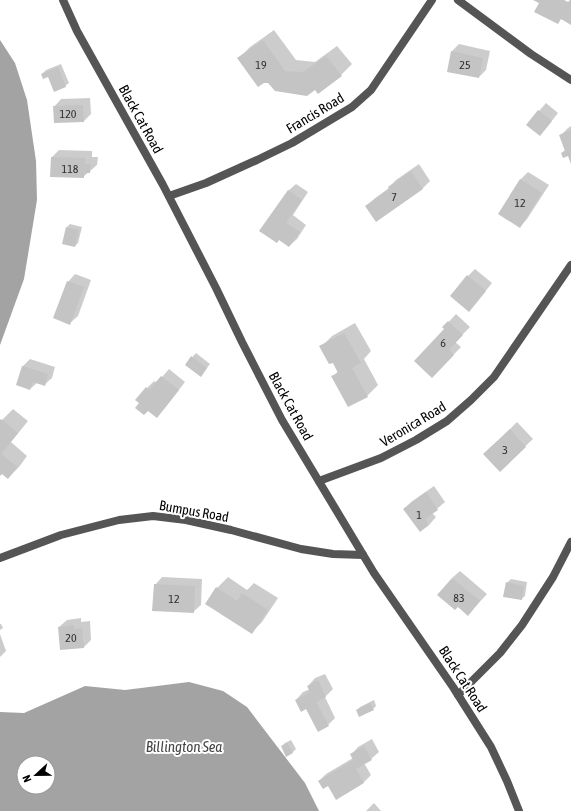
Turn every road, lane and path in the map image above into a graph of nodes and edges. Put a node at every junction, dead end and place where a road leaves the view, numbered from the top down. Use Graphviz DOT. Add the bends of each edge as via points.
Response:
graph roads {
  1 [pos="63,0"];
  2 [pos="432,0"];
  3 [pos="458,0"];
  4 [pos="571,80"];
  5 [pos="169,196"];
  6 [pos="571,265"];
  7 [pos="318,481"];
  8 [pos="571,542"];
  9 [pos="363,555"];
  10 [pos="0,558"];
  11 [pos="458,695"];
  12 [pos="519,811"];
  1 -- 5 [label="street, Black Cat Road" via="77,31"];
  2 -- 5 [label="street, Francis Road" via="371,90 352,106 264,157 206,183"];
  3 -- 4 [label="street"];
  5 -- 7 [label="street, Black Cat Road" via="282,420"];
  6 -- 7 [label="street, Veronica Road" via="494,377 472,400 416,440 381,458"];
  7 -- 9 [label="street, Black Cat Road"];
  8 -- 11 [label="street" via="553,577 522,624 500,653"];
  9 -- 10 [label="street, Bumpus Road" via="301,549 231,530 153,516 119,520 62,535"];
  9 -- 11 [label="street, Black Cat Road"];
  11 -- 12 [label="street, Black Cat Road" via="491,747"];
}
